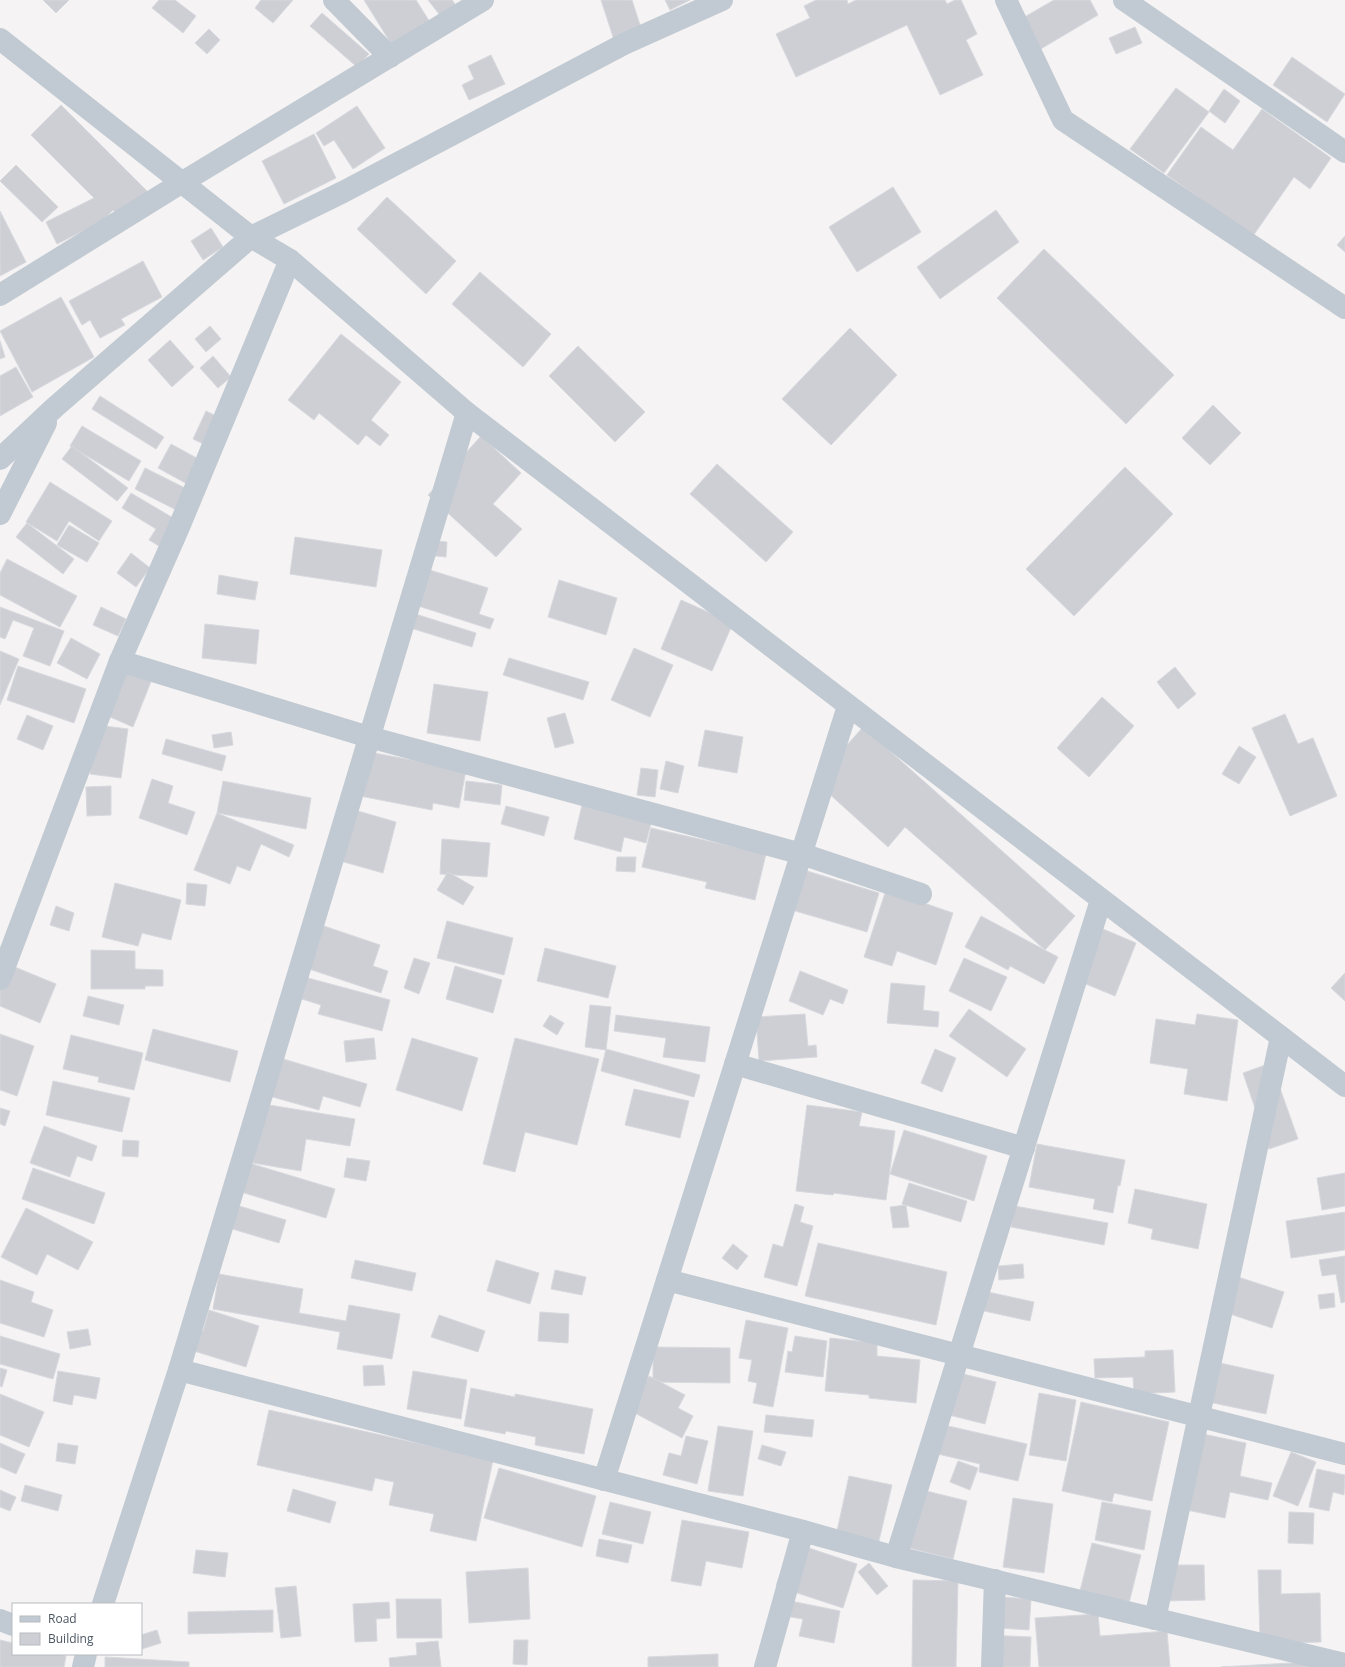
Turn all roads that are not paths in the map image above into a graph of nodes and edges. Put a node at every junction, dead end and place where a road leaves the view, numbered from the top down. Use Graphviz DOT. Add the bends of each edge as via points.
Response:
graph roads {
  1 [pos="334,0"];
  2 [pos="483,0"];
  3 [pos="722,0"];
  4 [pos="1006,0"];
  5 [pos="1124,0"];
  6 [pos="0,39"];
  7 [pos="390,57"];
  8 [pos="1345,152"];
  9 [pos="181,183"];
  10 [pos="251,237"];
  11 [pos="290,260"];
  12 [pos="0,295"];
  13 [pos="1345,308"];
  14 [pos="54,408"];
  15 [pos="467,413"];
  16 [pos="0,459"];
  17 [pos="0,514"];
  18 [pos="120,661"];
  19 [pos="848,706"];
  20 [pos="369,738"];
  21 [pos="802,854"];
  22 [pos="921,894"];
  23 [pos="1101,900"];
  24 [pos="0,979"];
  25 [pos="1281,1037"];
  26 [pos="735,1064"];
  27 [pos="1345,1086"];
  28 [pos="1024,1148"];
  29 [pos="667,1280"];
  30 [pos="960,1355"];
  31 [pos="179,1370"];
  32 [pos="1199,1416"];
  33 [pos="1345,1454"];
  34 [pos="604,1480"];
  35 [pos="803,1530"];
  36 [pos="896,1557"];
  37 [pos="995,1580"];
  38 [pos="103,1603"];
  39 [pos="1156,1619"];
  40 [pos="0,1620"];
  41 [pos="12,1625"];
  42 [pos="1345,1664"];
  43 [pos="765,1667"];
  44 [pos="992,1667"];
  1 -- 7 [label="street"];
  2 -- 7 [label="street"];
  3 -- 10 [label="street" via="624,44 343,192"];
  4 -- 13 [label="street" via="1063,120"];
  5 -- 8 [label="street"];
  6 -- 9 [label="street"];
  7 -- 9 [label="street"];
  9 -- 10 [label="street"];
  9 -- 12 [label="street"];
  10 -- 11 [label="street"];
  10 -- 14 [label="street"];
  11 -- 15 [label="street"];
  11 -- 18 [label="street" via="179,527"];
  14 -- 16 [label="street"];
  14 -- 17 [label="street"];
  15 -- 19 [label="street"];
  15 -- 20 [label="street"];
  18 -- 20 [label="street"];
  18 -- 24 [label="street"];
  19 -- 21 [label="street"];
  19 -- 23 [label="street"];
  20 -- 21 [label="street"];
  20 -- 31 [label="street"];
  21 -- 22 [label="street"];
  21 -- 26 [label="street"];
  23 -- 25 [label="street"];
  23 -- 28 [label="street"];
  25 -- 27 [label="street"];
  25 -- 32 [label="street"];
  26 -- 28 [label="street"];
  26 -- 29 [label="street"];
  28 -- 30 [label="street"];
  29 -- 30 [label="street"];
  29 -- 34 [label="street"];
  30 -- 32 [label="street"];
  30 -- 36 [label="street"];
  31 -- 34 [label="street"];
  31 -- 38 [label="street"];
  32 -- 33 [label="street"];
  32 -- 39 [label="street"];
  34 -- 35 [label="street"];
  35 -- 36 [label="street"];
  35 -- 43 [label="street"];
  36 -- 37 [label="street"];
  37 -- 39 [label="street"];
  37 -- 44 [label="street"];
  39 -- 42 [label="street"];
  40 -- 41 [label="street"];
}
